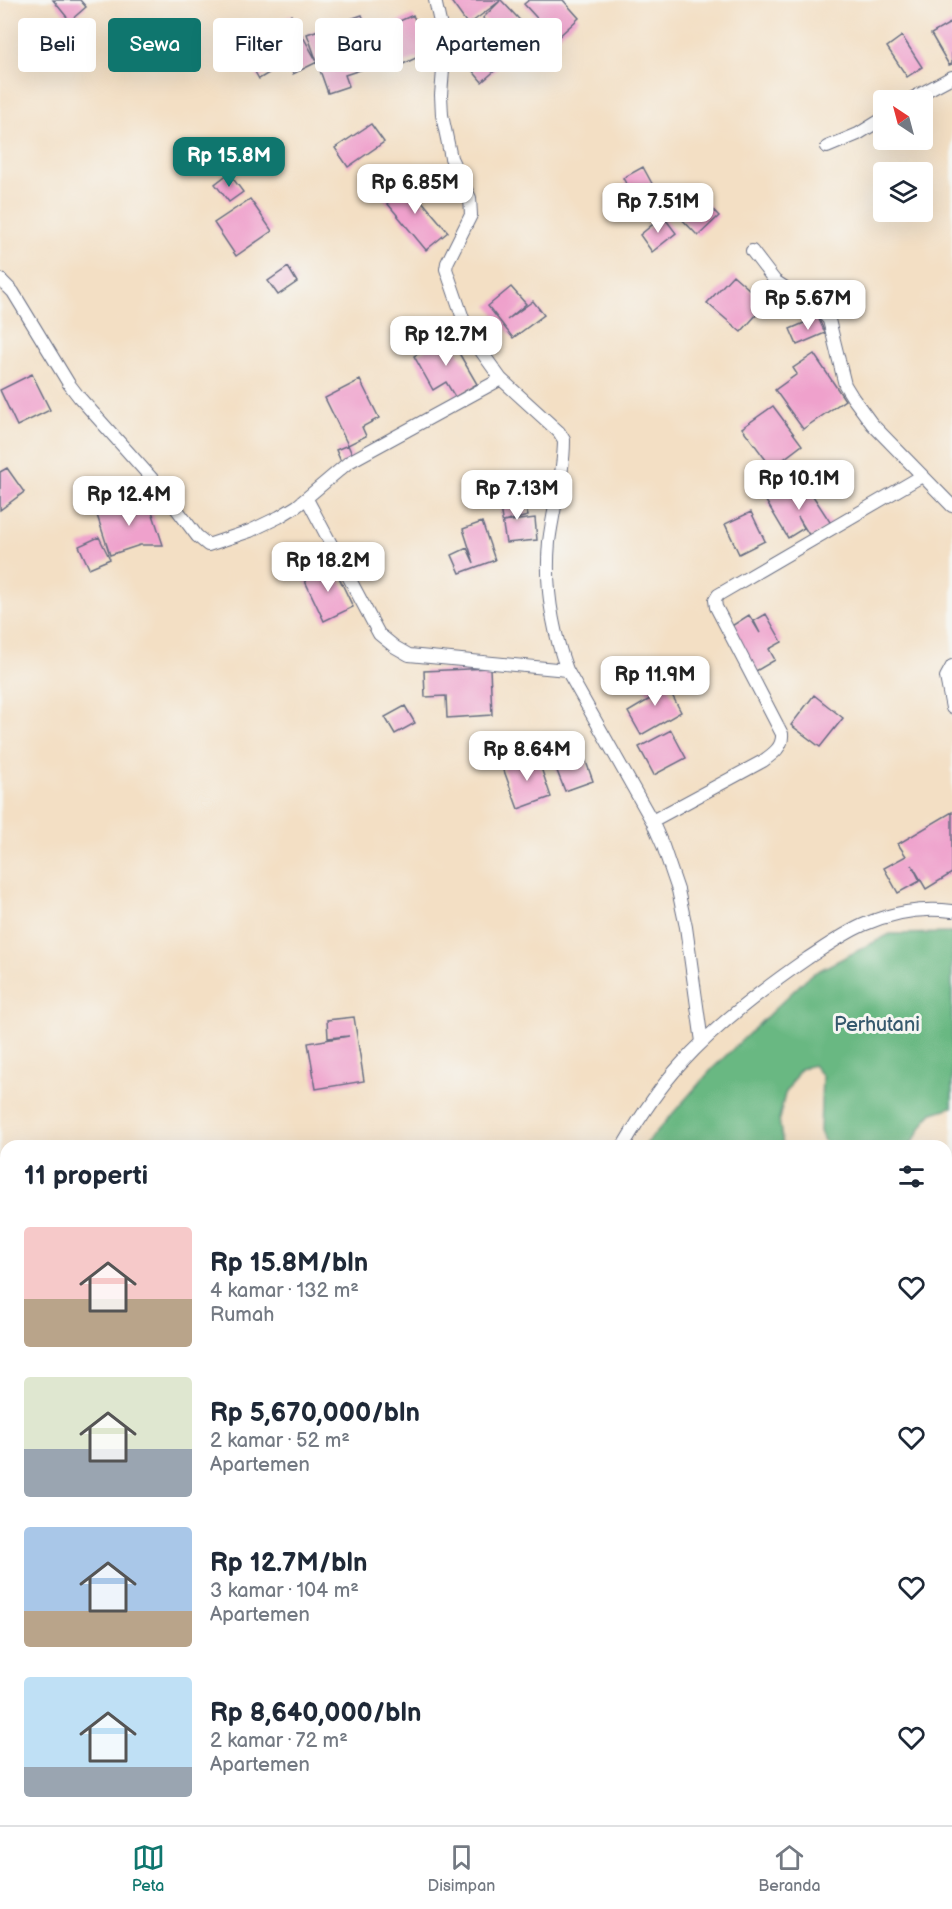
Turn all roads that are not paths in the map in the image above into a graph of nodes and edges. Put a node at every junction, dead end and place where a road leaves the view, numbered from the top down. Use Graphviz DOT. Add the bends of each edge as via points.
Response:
graph roads {
  1 [pos="435,0"];
  2 [pos="952,77"];
  3 [pos="928,90"];
  4 [pos="873,125"];
  5 [pos="827,147"];
  6 [pos="752,251"];
  7 [pos="0,279"];
  8 [pos="501,380"];
  9 [pos="922,476"];
  10 [pos="307,498"];
  11 [pos="952,506"];
  12 [pos="952,666"];
  13 [pos="567,670"];
  14 [pos="952,708"];
  15 [pos="652,821"];
  16 [pos="952,911"];
  17 [pos="702,1042"];
  18 [pos="626,1140"];
  1 -- 8 [label="street" via="445,45 442,115 451,158 472,206 446,269 468,333"];
  2 -- 3 [label="street"];
  4 -- 5 [label="street"];
  6 -- 9 [label="street" via="775,281 829,320 845,385 872,424"];
  7 -- 10 [label="street" via="13,292 74,391 203,542 214,544 250,531"];
  8 -- 10 [label="street" via="349,462"];
  8 -- 13 [label="street" via="564,440 549,542 548,578 551,614"];
  9 -- 11 [label="street"];
  9 -- 15 [label="street" via="718,595 716,607 782,734 782,741 763,761"];
  10 -- 13 [label="street" via="379,634 394,647 409,655"];
  12 -- 14 [label="street" via="946,677"];
  13 -- 15 [label="street"];
  15 -- 17 [label="street" via="678,890"];
  16 -- 17 [label="street" via="899,913 863,925 786,973"];
  17 -- 18 [label="street" via="662,1086"];
}
